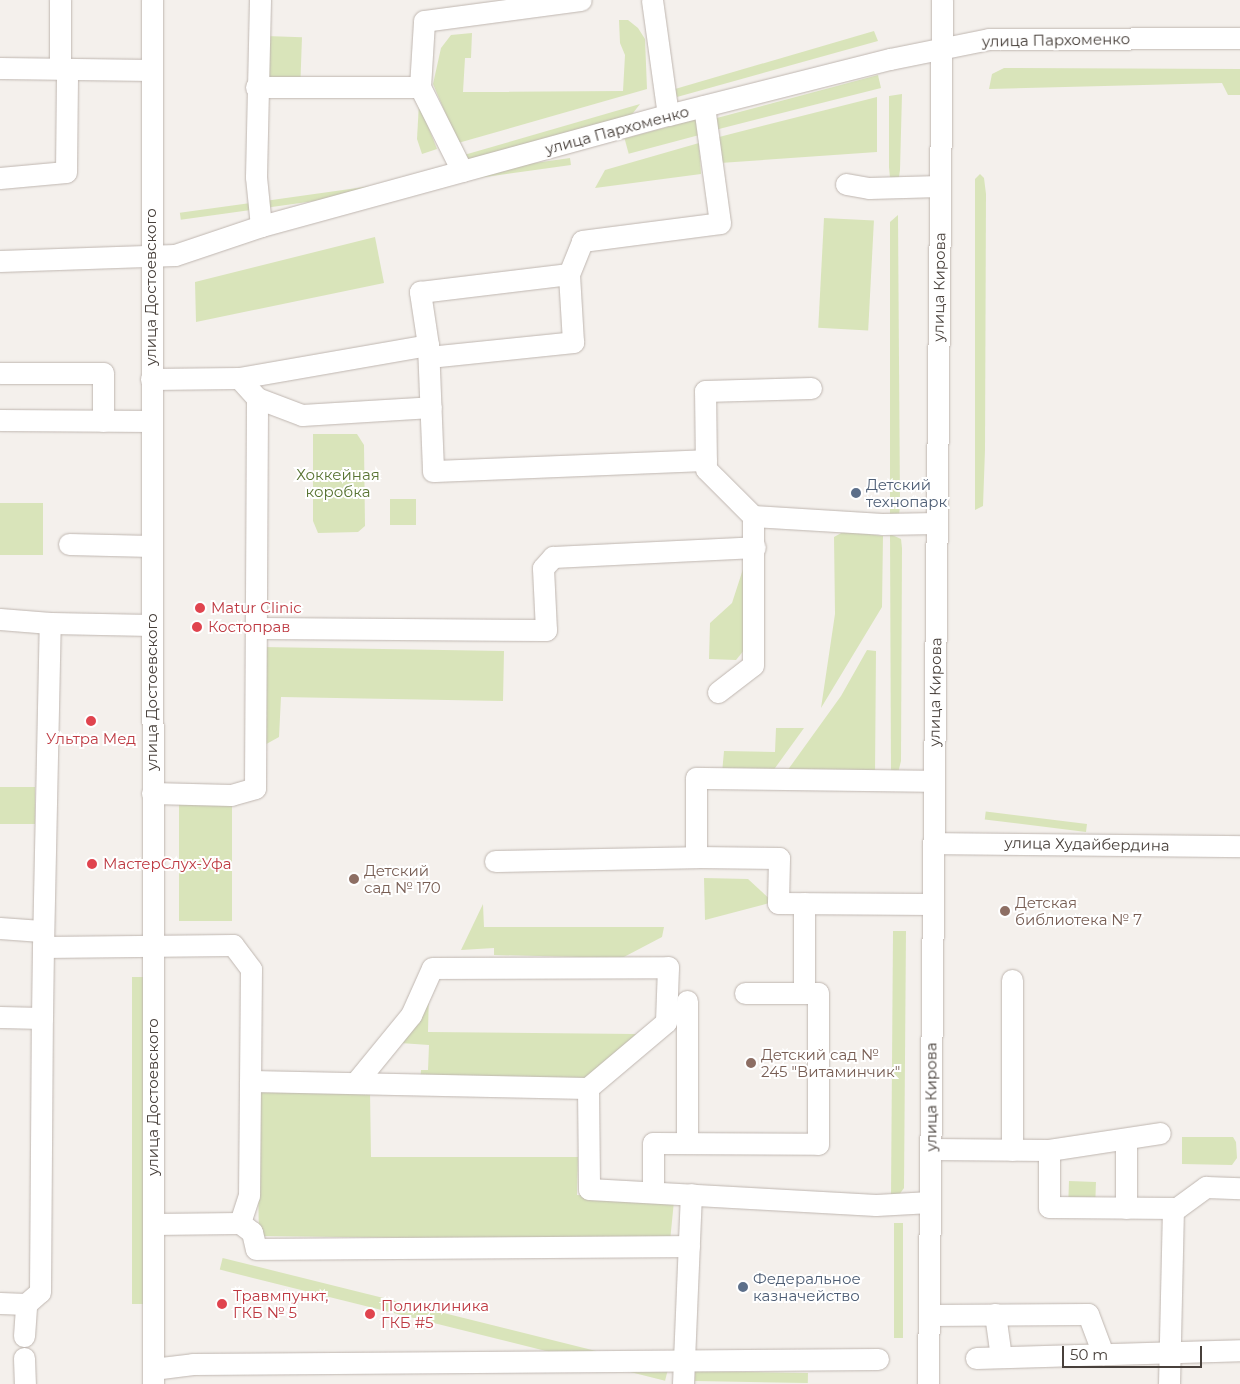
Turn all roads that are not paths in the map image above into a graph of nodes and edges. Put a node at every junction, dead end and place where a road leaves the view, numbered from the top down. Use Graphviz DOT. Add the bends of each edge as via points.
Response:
graph roads {
  1 [pos="60,0"];
  2 [pos="152,0"];
  3 [pos="260,0"];
  4 [pos="581,0"];
  5 [pos="652,0"];
  6 [pos="942,0"];
  7 [pos="1240,38"];
  8 [pos="942,48"];
  9 [pos="0,68"];
  10 [pos="64,69"];
  11 [pos="152,70"];
  12 [pos="256,87"];
  13 [pos="420,87"];
  14 [pos="704,106"];
  15 [pos="668,115"];
  16 [pos="462,171"];
  17 [pos="0,178"];
  18 [pos="846,184"];
  19 [pos="940,186"];
  20 [pos="261,226"];
  21 [pos="150,256"];
  22 [pos="0,261"];
  23 [pos="569,274"];
  24 [pos="428,351"];
  25 [pos="0,373"];
  26 [pos="239,378"];
  27 [pos="151,379"];
  28 [pos="811,388"];
  29 [pos="257,398"];
  30 [pos="431,407"];
  31 [pos="0,420"];
  32 [pos="103,421"];
  33 [pos="151,421"];
  34 [pos="706,460"];
  35 [pos="753,516"];
  36 [pos="937,523"];
  37 [pos="69,544"];
  38 [pos="152,546"];
  39 [pos="755,547"];
  40 [pos="0,619"];
  41 [pos="50,623"];
  42 [pos="152,626"];
  43 [pos="258,628"];
  44 [pos="718,692"];
  45 [pos="934,781"];
  46 [pos="152,793"];
  47 [pos="933,843"];
  48 [pos="1240,846"];
  49 [pos="696,857"];
  50 [pos="495,861"];
  51 [pos="804,903"];
  52 [pos="932,904"];
  53 [pos="0,928"];
  54 [pos="42,939"];
  55 [pos="152,948"];
  56 [pos="1012,980"];
  57 [pos="745,993"];
  58 [pos="804,993"];
  59 [pos="687,1001"];
  60 [pos="0,1017"];
  61 [pos="42,1018"];
  62 [pos="250,1081"];
  63 [pos="357,1081"];
  64 [pos="588,1088"];
  65 [pos="1160,1134"];
  66 [pos="1126,1139"];
  67 [pos="687,1143"];
  68 [pos="931,1149"];
  69 [pos="1012,1150"];
  70 [pos="1049,1150"];
  71 [pos="1240,1188"];
  72 [pos="653,1192"];
  73 [pos="691,1194"];
  74 [pos="930,1202"];
  75 [pos="1126,1208"];
  76 [pos="1173,1208"];
  77 [pos="240,1223"];
  78 [pos="153,1224"];
  79 [pos="689,1246"];
  80 [pos="0,1303"];
  81 [pos="26,1304"];
  82 [pos="995,1314"];
  83 [pos="929,1315"];
  84 [pos="24,1336"];
  85 [pos="1170,1350"];
  86 [pos="1240,1350"];
  87 [pos="1103,1354"];
  88 [pos="1001,1357"];
  89 [pos="24,1358"];
  90 [pos="684,1358"];
  91 [pos="976,1358"];
  92 [pos="878,1359"];
  93 [pos="153,1376"];
  94 [pos="25,1384"];
  95 [pos="683,1384"];
  96 [pos="928,1384"];
  97 [pos="1169,1384"];
  1 -- 10 [label="street"];
  2 -- 11 [label="street, улица Достоевского"];
  3 -- 12 [label="street"];
  4 -- 13 [label="street" via="424,21"];
  5 -- 15 [label="street"];
  6 -- 8 [label="street, улица Кирова"];
  7 -- 8 [label="street, улица Пархоменко" via="989,39"];
  8 -- 14 [label="street, улица Пархоменко"];
  8 -- 19 [label="street, улица Кирова"];
  9 -- 10 [label="street"];
  10 -- 11 [label="street"];
  10 -- 17 [label="street" via="66,172"];
  11 -- 21 [label="street, улица Достоевского"];
  12 -- 13 [label="street"];
  12 -- 20 [label="street" via="256,177"];
  13 -- 16 [label="street"];
  14 -- 15 [label="street, улица Пархоменко"];
  14 -- 23 [label="street" via="720,224 582,241"];
  15 -- 16 [label="street, улица Пархоменко"];
  16 -- 20 [label="street, улица Пархоменко"];
  18 -- 19 [label="street" via="869,188"];
  19 -- 36 [label="street, улица Кирова"];
  20 -- 21 [label="street, улица Пархоменко" via="175,255"];
  21 -- 22 [label="street, улица Пархоменко"];
  21 -- 27 [label="street, улица Достоевского"];
  23 -- 24 [label="street" via="420,292"];
  23 -- 24 [label="street" via="573,342"];
  24 -- 26 [label="street"];
  24 -- 30 [label="street"];
  25 -- 32 [label="street" via="104,373"];
  26 -- 27 [label="street"];
  26 -- 29 [label="street"];
  27 -- 33 [label="street, улица Достоевского"];
  28 -- 34 [label="street" via="706,391"];
  29 -- 30 [label="street" via="302,415"];
  29 -- 43 [label="street"];
  30 -- 34 [label="street" via="433,471"];
  31 -- 32 [label="street"];
  32 -- 33 [label="street"];
  33 -- 38 [label="street, улица Достоевского"];
  34 -- 35 [label="street" via="706,469"];
  35 -- 36 [label="street" via="882,524"];
  35 -- 39 [label="street"];
  36 -- 45 [label="street, улица Кирова"];
  37 -- 38 [label="street"];
  38 -- 42 [label="street, улица Достоевского"];
  39 -- 43 [label="street" via="553,557 543,568 546,630"];
  39 -- 44 [label="street" via="754,665"];
  40 -- 41 [label="street"];
  41 -- 42 [label="street"];
  41 -- 54 [label="street"];
  42 -- 46 [label="street, улица Достоевского"];
  43 -- 46 [label="street" via="255,788 231,795"];
  45 -- 47 [label="street, улица Кирова"];
  45 -- 49 [label="street" via="696,778"];
  46 -- 55 [label="street, улица Достоевского"];
  47 -- 48 [label="street, улица Худайбердина"];
  47 -- 52 [label="street, улица Кирова"];
  49 -- 50 [label="street"];
  49 -- 51 [label="street" via="778,858 778,903"];
  51 -- 52 [label="street"];
  51 -- 58 [label="street"];
  52 -- 68 [label="street, улица Кирова"];
  53 -- 54 [label="street"];
  54 -- 55 [label="street"];
  54 -- 61 [label="street"];
  55 -- 62 [label="street" via="233,945 251,969"];
  55 -- 78 [label="street, улица Достоевского"];
  56 -- 69 [label="street"];
  57 -- 58 [label="street"];
  58 -- 67 [label="street" via="818,993 818,1144"];
  59 -- 67 [label="street"];
  60 -- 61 [label="street"];
  61 -- 81 [label="street" via="40,1292"];
  62 -- 63 [label="street"];
  62 -- 77 [label="street" via="249,1195"];
  63 -- 64 [label="street"];
  63 -- 64 [label="street" via="411,1015 432,968 668,967 666,1022"];
  64 -- 72 [label="street" via="588,1189"];
  65 -- 66 [label="street"];
  66 -- 70 [label="street"];
  66 -- 75 [label="street"];
  67 -- 72 [label="street" via="653,1143"];
  68 -- 69 [label="street"];
  68 -- 74 [label="street, улица Кирова"];
  69 -- 70 [label="street"];
  70 -- 75 [label="street" via="1049,1206"];
  71 -- 76 [label="street" via="1206,1187"];
  72 -- 73 [label="street"];
  73 -- 74 [label="street" via="876,1205"];
  73 -- 79 [label="street"];
  74 -- 83 [label="street, улица Кирова"];
  75 -- 76 [label="street"];
  76 -- 85 [label="street"];
  77 -- 78 [label="street"];
  77 -- 79 [label="street" via="252,1232 256,1249"];
  78 -- 93 [label="street, улица Достоевского"];
  79 -- 90 [label="street"];
  80 -- 81 [label="street"];
  81 -- 84 [label="street"];
  82 -- 83 [label="street"];
  82 -- 87 [label="street" via="1088,1314"];
  82 -- 88 [label="street"];
  83 -- 96 [label="street, улица Кирова"];
  85 -- 86 [label="street"];
  85 -- 87 [label="street"];
  85 -- 97 [label="street"];
  87 -- 88 [label="street"];
  88 -- 91 [label="street"];
  89 -- 94 [label="street"];
  90 -- 92 [label="street"];
  90 -- 93 [label="street" via="193,1364"];
  90 -- 95 [label="street"];
}
